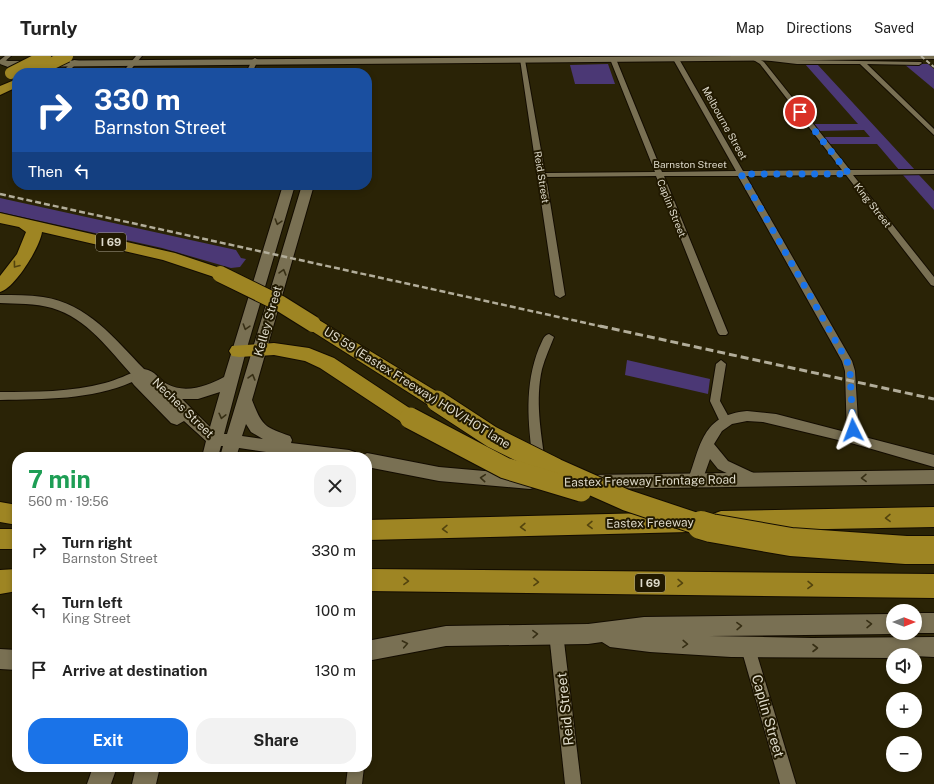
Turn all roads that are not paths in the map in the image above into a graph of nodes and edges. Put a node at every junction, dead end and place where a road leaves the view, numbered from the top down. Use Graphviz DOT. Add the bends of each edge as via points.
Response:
graph roads {
  1 [pos="8,56"];
  2 [pos="45,56"];
  3 [pos="772,56"];
  4 [pos="752,57"];
  5 [pos="934,57"];
  6 [pos="420,58"];
  7 [pos="475,58"];
  8 [pos="573,58"];
  9 [pos="664,58"];
  10 [pos="345,59"];
  11 [pos="676,59"];
  12 [pos="72,60"];
  13 [pos="136,60"];
  14 [pos="522,60"];
  15 [pos="612,60"];
  16 [pos="254,61"];
  17 [pos="0,62"];
  18 [pos="327,62"];
  19 [pos="862,63"];
  20 [pos="919,64"];
  21 [pos="29,68"];
  22 [pos="49,68"];
  23 [pos="129,68"];
  24 [pos="251,68"];
  25 [pos="0,78"];
  26 [pos="12,78"];
  27 [pos="12,80"];
  28 [pos="0,90"];
  29 [pos="934,133"];
  30 [pos="934,172"];
  31 [pos="658,174"];
  32 [pos="741,174"];
  33 [pos="849,174"];
  34 [pos="542,175"];
  35 [pos="287,190"];
  36 [pos="307,190"];
  37 [pos="0,218"];
  38 [pos="22,222"];
  39 [pos="934,283"];
  40 [pos="0,287"];
  41 [pos="560,295"];
  42 [pos="0,299"];
  43 [pos="723,333"];
  44 [pos="549,337"];
  45 [pos="260,349"];
  46 [pos="239,351"];
  47 [pos="721,364"];
  48 [pos="140,374"];
  49 [pos="230,381"];
  50 [pos="164,389"];
  51 [pos="0,396"];
  52 [pos="245,401"];
  53 [pos="725,421"];
  54 [pos="853,438"];
  55 [pos="216,440"];
  56 [pos="234,441"];
  57 [pos="708,447"];
  58 [pos="212,452"];
  59 [pos="230,452"];
  60 [pos="322,452"];
  61 [pos="372,461"];
  62 [pos="934,461"];
  63 [pos="934,477"];
  64 [pos="696,480"];
  65 [pos="754,480"];
  66 [pos="542,483"];
  67 [pos="626,500"];
  68 [pos="0,512"];
  69 [pos="12,514"];
  70 [pos="930,517"];
  71 [pos="372,530"];
  72 [pos="0,539"];
  73 [pos="12,539"];
  74 [pos="934,550"];
  75 [pos="0,577"];
  76 [pos="12,577"];
  77 [pos="372,580"];
  78 [pos="12,581"];
  79 [pos="0,582"];
  80 [pos="934,586"];
  81 [pos="922,623"];
  82 [pos="934,623"];
  83 [pos="886,624"];
  84 [pos="556,633"];
  85 [pos="588,634"];
  86 [pos="934,647"];
  87 [pos="748,648"];
  88 [pos="372,650"];
  89 [pos="0,659"];
  90 [pos="12,660"];
  91 [pos="103,772"];
  92 [pos="147,772"];
  93 [pos="355,772"];
  94 [pos="99,784"];
  95 [pos="144,784"];
  96 [pos="354,784"];
  97 [pos="573,784"];
  98 [pos="788,784"];
  1 -- 17 [label="street"];
  2 -- 21 [label="highway, bridge"];
  3 -- 4 [label="street"];
  4 -- 5 [label="main road"];
  4 -- 11 [label="main road"];
  4 -- 19 [label="street" via="797,62"];
  4 -- 33 [label="street, King Street" via="762,63"];
  6 -- 7 [label="main road"];
  6 -- 10 [label="main road"];
  7 -- 14 [label="main road"];
  8 -- 14 [label="main road"];
  8 -- 15 [label="main road"];
  9 -- 11 [label="main road"];
  9 -- 15 [label="main road"];
  10 -- 18 [label="main road"];
  11 -- 32 [label="street, Melbourne Street"];
  12 -- 13 [label="main road"];
  12 -- 17 [label="main road"];
  12 -- 22 [label="highway, bridge"];
  13 -- 16 [label="main road"];
  13 -- 23 [label="street"];
  14 -- 34 [label="street, Reid Street"];
  15 -- 31 [label="street, Caplin Street"];
  16 -- 18 [label="main road"];
  16 -- 24 [label="street"];
  19 -- 20 [label="street"];
  19 -- 29 [label="street"];
  25 -- 26 [label="highway"];
  27 -- 28 [label="highway"];
  30 -- 33 [label="street, Barnston Street"];
  31 -- 32 [label="street, Barnston Street"];
  31 -- 34 [label="street, Barnston Street"];
  31 -- 43 [label="street, Caplin Street"];
  32 -- 33 [label="street, Barnston Street"];
  32 -- 54 [label="street, Melbourne Street" via="847,361 850,371"];
  33 -- 39 [label="street, King Street"];
  34 -- 41 [label="street, Reid Street"];
  35 -- 46 [label="main road, Kelley Street, one-way"];
  45 -- 36 [label="main road, Kelley Street, one-way"];
  37 -- 38 [label="highway, US 59 (Eastex Freeway) HOV/HOT lane / I 69"];
  38 -- 40 [label="highway, one-way" via="34,232 33,238 26,252"];
  38 -- 67 [label="highway, US 59 (Eastex Freeway) HOV/HOT lane / I 69, bridge" via="162,254 220,274 281,304 492,437"];
  42 -- 48 [label="main road, Neches Street" via="59,305 77,313"];
  44 -- 66 [label="street" via="537,368 533,401"];
  45 -- 46 [label="highway"];
  52 -- 45 [label="main road, Kelley Street, one-way"];
  45 -- 67 [label="highway, bridge" via="309,355 326,363 410,418 505,468 564,487"];
  46 -- 49 [label="main road, Kelley Street"];
  47 -- 53 [label="street" via="715,401"];
  48 -- 50 [label="main road, Neches Street" via="148,375"];
  48 -- 51 [label="street" via="126,382 64,395"];
  48 -- 55 [label="main road, Neches Street" via="139,381 194,436"];
  49 -- 50 [label="main road" via="195,395 183,395"];
  49 -- 55 [label="main road, Kelley Street, one-way"];
  50 -- 55 [label="main road, Neches Street"];
  52 -- 56 [label="main road, Kelley Street"];
  52 -- 60 [label="main road" via="250,416 260,431"];
  53 -- 54 [label="street" via="751,416"];
  53 -- 57 [label="street" via="715,429"];
  54 -- 62 [label="street"];
  55 -- 56 [label="main road"];
  55 -- 58 [label="main road, Kelley Street"];
  56 -- 59 [label="main road, Kelley Street"];
  56 -- 60 [label="main road"];
  57 -- 64 [label="street"];
  57 -- 65 [label="street" via="723,465"];
  66 -- 61 [label="main road, Eastex Freeway Frontage Road, one-way" via="439,474"];
  63 -- 65 [label="main road, Eastex Freeway Frontage Road, one-way"];
  64 -- 65 [label="main road, Eastex Freeway Frontage Road"];
  64 -- 66 [label="main road, Eastex Freeway Frontage Road"];
  67 -- 74 [label="highway, US 59 (Eastex Freeway) HOV/HOT lane, bridge" via="711,528 791,542"];
  68 -- 69 [label="highway"];
  70 -- 71 [label="highway, Eastex Freeway, one-way"];
  72 -- 73 [label="highway"];
  75 -- 76 [label="highway"];
  77 -- 80 [label="highway, I 69, one-way"];
  78 -- 79 [label="highway"];
  81 -- 82 [label="main road"];
  85 -- 83 [label="main road, one-way" via="644,627"];
  84 -- 85 [label="main road"];
  88 -- 84 [label="main road, one-way" via="446,636"];
  84 -- 97 [label="street, Reid Street"];
  85 -- 87 [label="main road, one-way" via="646,642"];
  87 -- 86 [label="main road, one-way"];
  87 -- 98 [label="street, Caplin Street"];
  89 -- 90 [label="main road"];
  91 -- 94 [label="main road"];
  92 -- 95 [label="main road"];
  93 -- 96 [label="street"];
}
